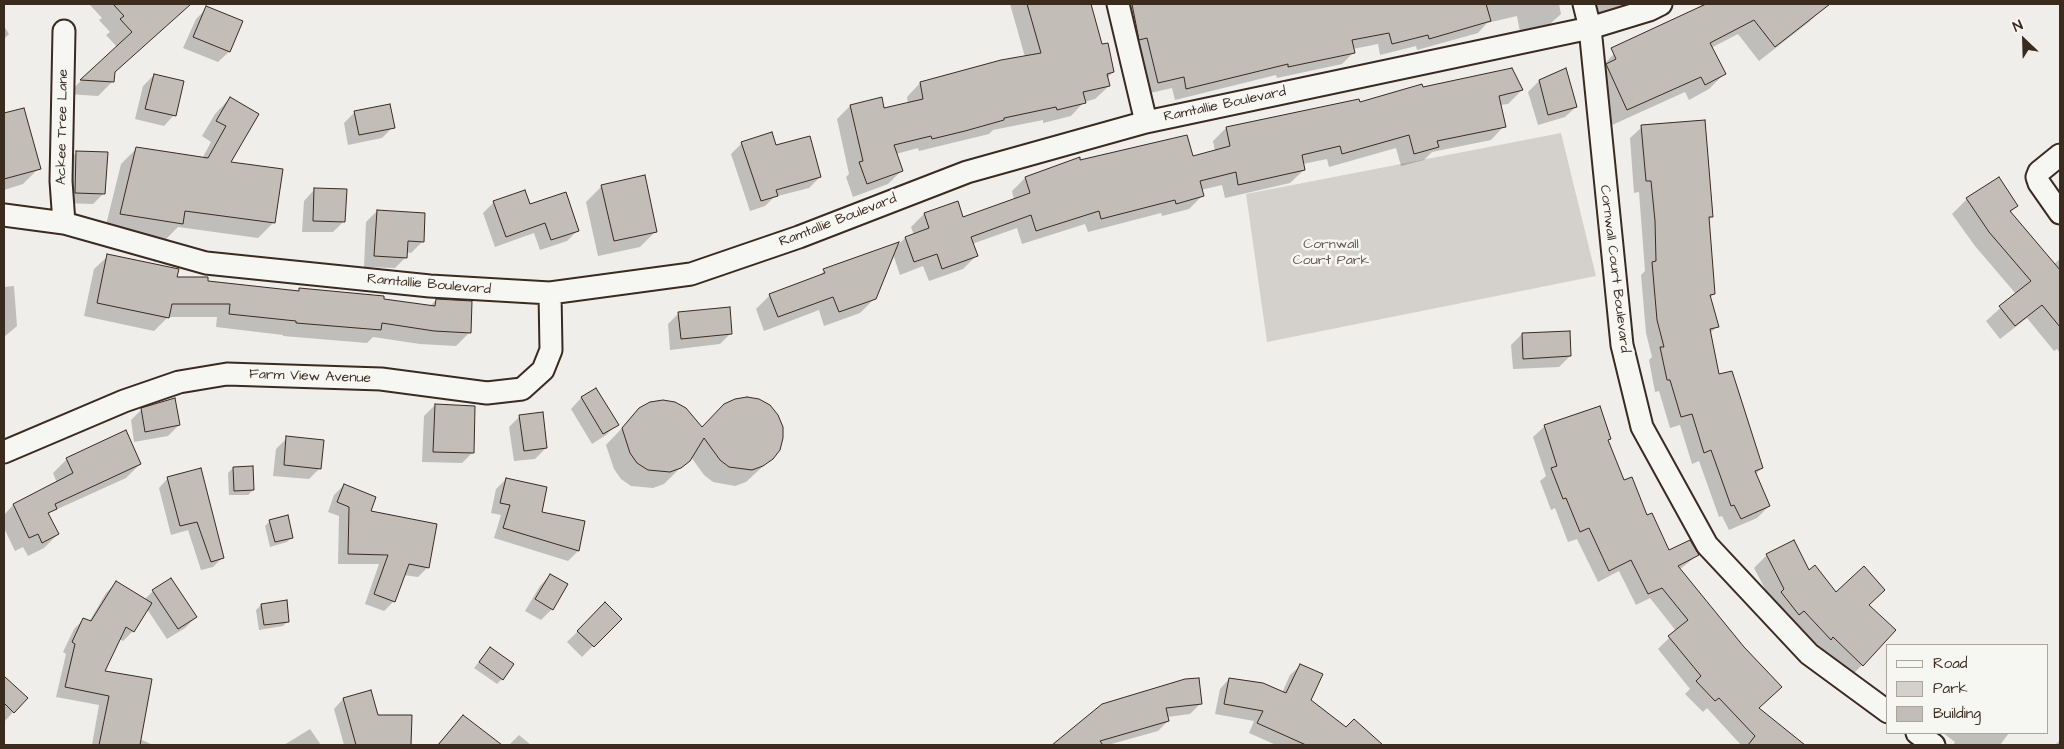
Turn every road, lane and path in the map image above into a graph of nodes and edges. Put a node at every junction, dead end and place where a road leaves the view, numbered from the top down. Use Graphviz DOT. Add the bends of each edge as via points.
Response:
graph roads {
  1 [pos="1118,4"];
  2 [pos="1584,4"];
  3 [pos="1661,4"];
  4 [pos="1590,28"];
  5 [pos="64,30"];
  6 [pos="1146,122"];
  7 [pos="2060,155"];
  8 [pos="2060,213"];
  9 [pos="4,215"];
  10 [pos="64,223"];
  11 [pos="550,293"];
  12 [pos="4,452"];
  13 [pos="1886,711"];
  14 [pos="1918,734"];
  15 [pos="1934,745"];
  1 -- 6 [label="street"];
  2 -- 4 [label="street, Cornwall Court Boulevard"];
  3 -- 4 [label="street, Ramtallie Boulevard"];
  4 -- 6 [label="street, Ramtallie Boulevard"];
  4 -- 13 [label="street, Cornwall Court Boulevard" via="1622,345 1642,427 1707,545 1809,654"];
  5 -- 10 [label="street, Ackee Tree Lane" via="61,181"];
  6 -- 11 [label="street, Ramtallie Boulevard" via="967,172 799,237 691,274"];
  7 -- 8 [label="street" via="2037,177"];
  9 -- 10 [label="street, Ramtallie Boulevard"];
  10 -- 11 [label="street, Ramtallie Boulevard" via="206,263 430,286"];
  11 -- 12 [label="street, Farm View Avenue" via="551,350 544,370 522,389 487,393 381,379 227,374 179,382 124,401"];
  14 -- 15 [label="street"];
}
